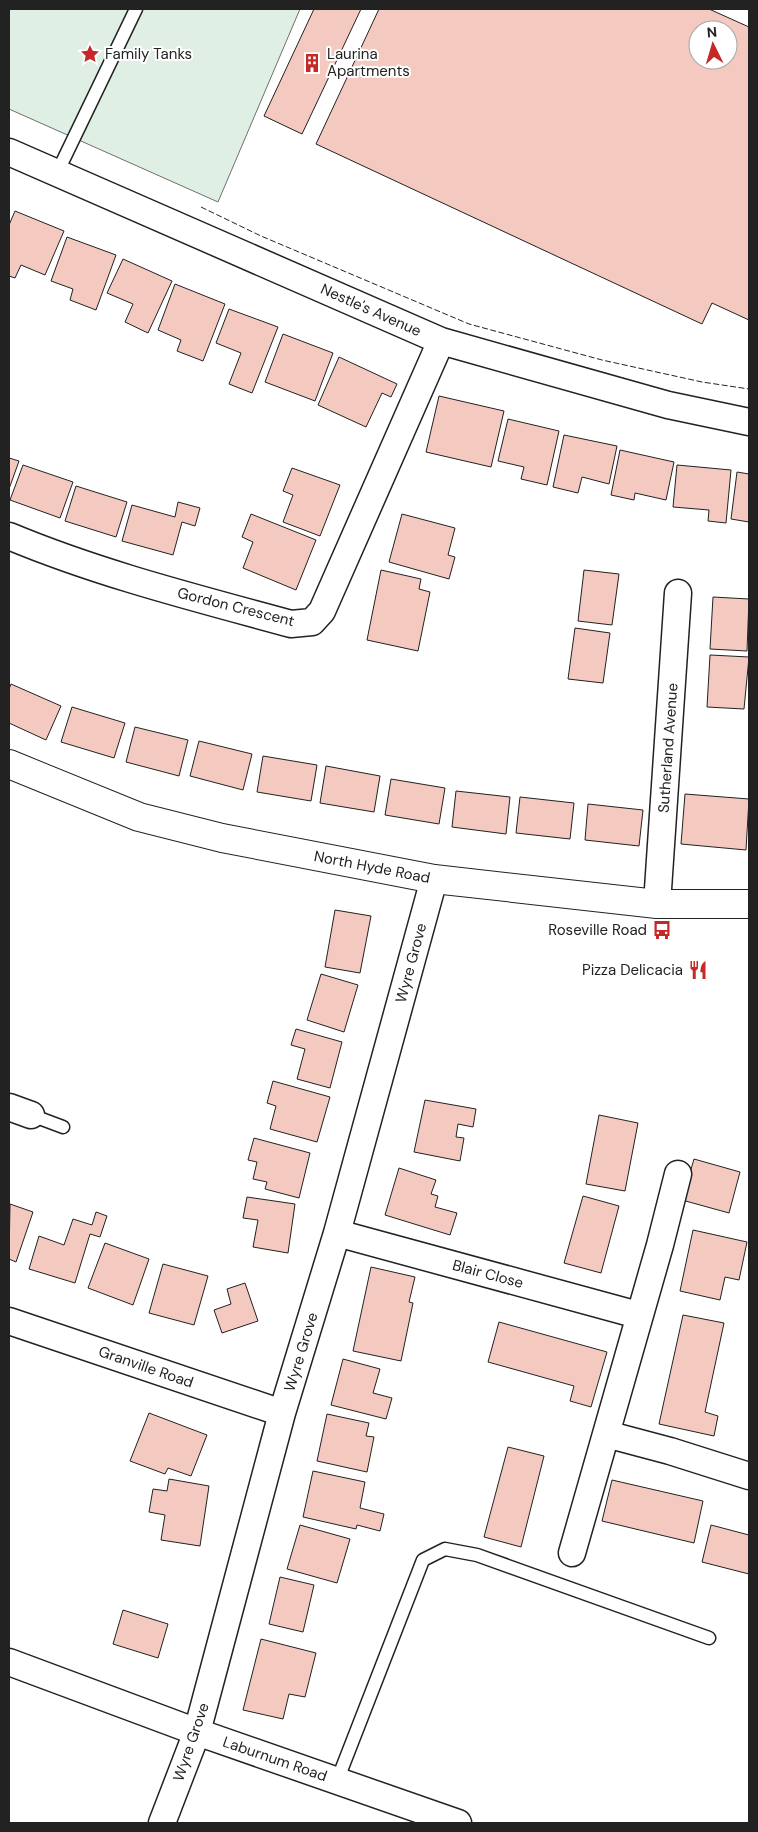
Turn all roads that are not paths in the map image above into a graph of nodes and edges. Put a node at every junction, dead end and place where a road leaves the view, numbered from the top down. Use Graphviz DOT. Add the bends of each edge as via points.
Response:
graph roads {
  1 [pos="136,9"];
  2 [pos="9,152"];
  3 [pos="57,173"];
  4 [pos="441,341"];
  5 [pos="749,422"];
  6 [pos="9,536"];
  7 [pos="678,593"];
  8 [pos="9,764"];
  9 [pos="434,880"];
  10 [pos="657,904"];
  11 [pos="749,904"];
  12 [pos="20,1111"];
  13 [pos="63,1127"];
  14 [pos="678,1174"];
  15 [pos="337,1233"];
  16 [pos="638,1315"];
  17 [pos="9,1321"];
  18 [pos="282,1413"];
  19 [pos="606,1434"];
  20 [pos="749,1476"];
  21 [pos="572,1553"];
  22 [pos="709,1638"];
  23 [pos="9,1662"];
  24 [pos="197,1732"];
  25 [pos="337,1781"];
  26 [pos="162,1823"];
  27 [pos="458,1823"];
  1 -- 3 [label="lane"];
  2 -- 3 [label="street, Nestle's Avenue"];
  3 -- 4 [label="street, Nestle's Avenue"];
  4 -- 5 [label="street, Nestle's Avenue" via="668,405"];
  4 -- 6 [label="street, Gordon Crescent" via="322,611 312,622 291,624 167,590"];
  7 -- 10 [label="street, Sutherland Avenue"];
  8 -- 9 [label="main road, North Hyde Road" via="139,817 222,838"];
  9 -- 10 [label="main road, North Hyde Road"];
  9 -- 15 [label="street, Wyre Grove"];
  10 -- 11 [label="main road, North Hyde Road"];
  12 -- 13 [label="lane"];
  14 -- 16 [label="street"];
  15 -- 16 [label="street, Blair Close"];
  15 -- 18 [label="street, Wyre Grove"];
  16 -- 19 [label="street"];
  17 -- 18 [label="street, Granville Road"];
  18 -- 24 [label="street, Wyre Grove"];
  19 -- 20 [label="street" via="670,1450"];
  19 -- 21 [label="street"];
  22 -- 25 [label="lane" via="476,1555 445,1549 423,1560"];
  23 -- 24 [label="street, Laburnum Road"];
  24 -- 25 [label="street, Laburnum Road"];
  24 -- 26 [label="street, Wyre Grove"];
  25 -- 27 [label="street, Laburnum Road"];
}
